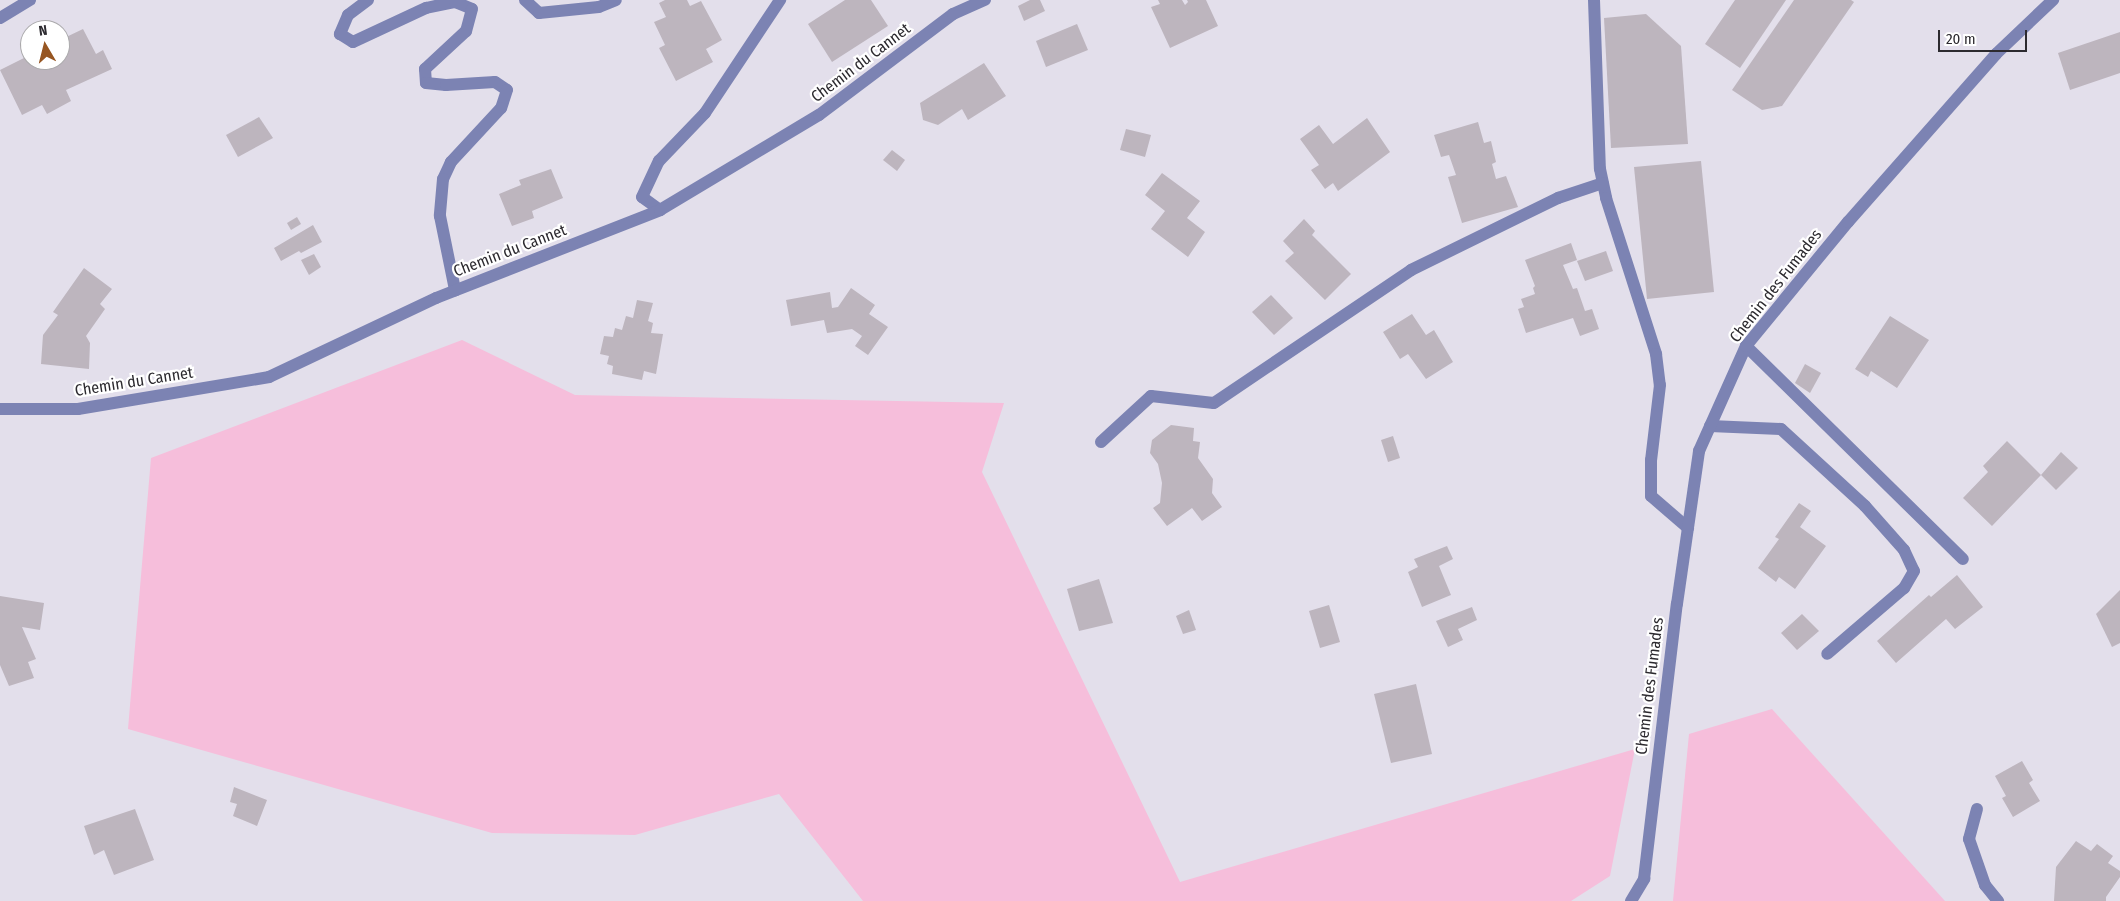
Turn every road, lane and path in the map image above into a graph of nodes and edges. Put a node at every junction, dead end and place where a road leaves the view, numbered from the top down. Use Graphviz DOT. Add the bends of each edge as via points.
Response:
graph roads {
  1 [pos="30,0"];
  2 [pos="368,0"];
  3 [pos="525,0"];
  4 [pos="616,0"];
  5 [pos="780,0"];
  6 [pos="985,0"];
  7 [pos="1594,0"];
  8 [pos="2053,0"];
  9 [pos="0,18"];
  10 [pos="1603,183"];
  11 [pos="660,210"];
  12 [pos="456,290"];
  13 [pos="1746,346"];
  14 [pos="0,408"];
  15 [pos="1710,426"];
  16 [pos="1101,442"];
  17 [pos="1688,528"];
  18 [pos="1963,559"];
  19 [pos="1827,654"];
  20 [pos="1977,809"];
  21 [pos="1632,901"];
  22 [pos="1998,901"];
  1 -- 9 [label="street"];
  2 -- 12 [label="street" via="348,15 340,34 353,42 426,8 455,2 472,9 466,32 425,68 426,83 495,82 506,90 501,108 451,162 443,179 440,216"];
  3 -- 4 [label="street" via="539,13 599,7"];
  5 -- 11 [label="street" via="705,113 659,161 642,197"];
  6 -- 11 [label="street, Chemin du Cannet" via="953,14 820,115"];
  7 -- 10 [label="street"];
  8 -- 13 [label="street, Chemin des Fumades" via="1996,54 1899,163"];
  10 -- 16 [label="street" via="1558,198 1411,270 1214,404 1151,396"];
  10 -- 17 [label="street" via="1656,354 1660,385 1651,460 1651,496"];
  11 -- 12 [label="street, Chemin du Cannet"];
  12 -- 14 [label="street, Chemin du Cannet" via="269,377 78,409"];
  13 -- 15 [label="street, Chemin des Fumades"];
  13 -- 18 [label="street"];
  15 -- 17 [label="street, Chemin des Fumades" via="1699,451"];
  15 -- 19 [label="street" via="1781,429 1865,506 1904,550 1914,571 1904,588"];
  17 -- 21 [label="street, Chemin des Fumades" via="1644,880"];
  20 -- 22 [label="street" via="1969,839 1985,885"];
}
